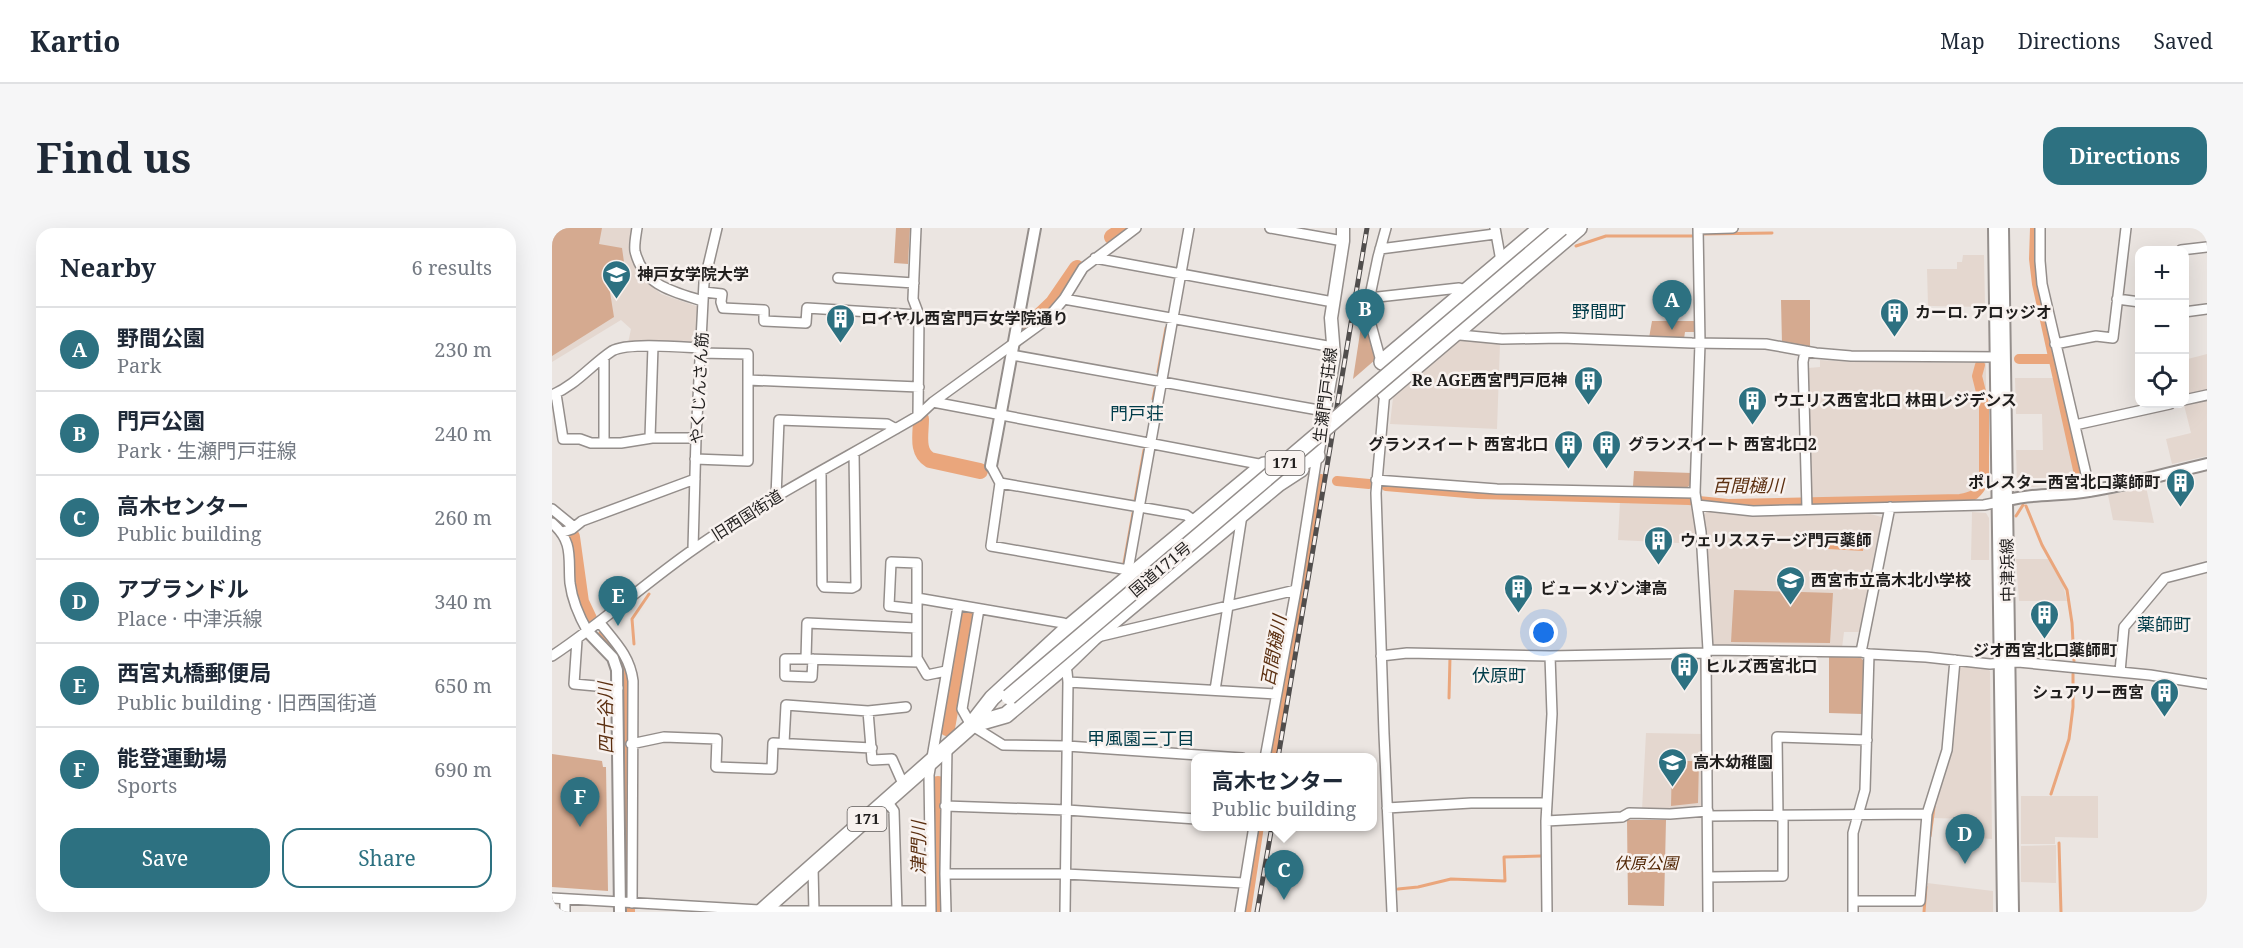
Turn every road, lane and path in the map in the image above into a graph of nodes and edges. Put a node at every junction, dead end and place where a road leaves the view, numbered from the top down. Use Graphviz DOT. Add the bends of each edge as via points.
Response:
graph roads {
  1 [pos="636,228"];
  2 [pos="717,228"];
  3 [pos="916,228"];
  4 [pos="1035,228"];
  5 [pos="1136,228"];
  6 [pos="1189,228"];
  7 [pos="1270,228"];
  8 [pos="1343,228"];
  9 [pos="1386,228"];
  10 [pos="1541,228"];
  11 [pos="1561,228"];
  12 [pos="1579,228"];
  13 [pos="1733,228"];
  14 [pos="1994,228"];
  15 [pos="2003,228"];
  16 [pos="2040,228"];
  17 [pos="2126,228"];
  18 [pos="1698,229"];
  19 [pos="1495,231"];
  20 [pos="1343,241"];
  21 [pos="2207,247"];
  22 [pos="1380,249"];
  23 [pos="2189,249"];
  24 [pos="1095,258"];
  25 [pos="1501,261"];
  26 [pos="1181,274"];
  27 [pos="838,278"];
  28 [pos="914,283"];
  29 [pos="1466,290"];
  30 [pos="703,297"];
  31 [pos="1370,298"];
  32 [pos="1064,299"];
  33 [pos="2117,299"];
  34 [pos="2135,301"];
  35 [pos="1333,302"];
  36 [pos="2207,309"];
  37 [pos="2189,311"];
  38 [pos="1440,312"];
  39 [pos="919,315"];
  40 [pos="1172,319"];
  41 [pos="1456,332"];
  42 [pos="1015,342"];
  43 [pos="1700,343"];
  44 [pos="2055,344"];
  45 [pos="652,346"];
  46 [pos="1333,347"];
  47 [pos="700,351"];
  48 [pos="1805,351"];
  49 [pos="1012,355"];
  50 [pos="2001,357"];
  51 [pos="604,358"];
  52 [pos="1382,362"];
  53 [pos="748,380"];
  54 [pos="1161,382"];
  55 [pos="919,387"];
  56 [pos="1385,393"];
  57 [pos="554,395"];
  58 [pos="2207,395"];
  59 [pos="2189,399"];
  60 [pos="933,402"];
  61 [pos="2152,408"];
  62 [pos="1324,411"];
  63 [pos="918,416"];
  64 [pos="1001,416"];
  65 [pos="2075,425"];
  66 [pos="896,429"];
  67 [pos="650,438"];
  68 [pos="696,438"];
  69 [pos="604,443"];
  70 [pos="1150,445"];
  71 [pos="854,453"];
  72 [pos="1317,456"];
  73 [pos="695,459"];
  74 [pos="2207,464"];
  75 [pos="991,466"];
  76 [pos="1271,467"];
  77 [pos="821,471"];
  78 [pos="695,479"];
  79 [pos="1376,480"];
  80 [pos="1000,483"];
  81 [pos="1278,484"];
  82 [pos="2090,491"];
  83 [pos="1229,495"];
  84 [pos="776,497"];
  85 [pos="1696,500"];
  86 [pos="2003,501"];
  87 [pos="1807,505"];
  88 [pos="1890,507"];
  89 [pos="1139,508"];
  90 [pos="552,509"];
  91 [pos="1242,515"];
  92 [pos="1196,522"];
  93 [pos="552,523"];
  94 [pos="569,530"];
  95 [pos="693,549"];
  96 [pos="2207,567"];
  97 [pos="1131,573"];
  98 [pos="1296,590"];
  99 [pos="917,598"];
  100 [pos="961,606"];
  101 [pos="1228,607"];
  102 [pos="977,608"];
  103 [pos="917,609"];
  104 [pos="600,623"];
  105 [pos="1070,626"];
  106 [pos="917,628"];
  107 [pos="588,632"];
  108 [pos="1093,638"];
  109 [pos="577,639"];
  110 [pos="1707,651"];
  111 [pos="1865,653"];
  112 [pos="552,656"];
  113 [pos="1381,656"];
  114 [pos="1550,656"];
  115 [pos="1955,660"];
  116 [pos="919,662"];
  117 [pos="2004,663"];
  118 [pos="1063,667"];
  119 [pos="946,671"];
  120 [pos="2120,672"];
  121 [pos="1068,682"];
  122 [pos="2207,684"];
  123 [pos="618,688"];
  124 [pos="1215,690"];
  125 [pos="1276,694"];
  126 [pos="906,707"];
  127 [pos="868,711"];
  128 [pos="971,724"];
  129 [pos="1867,740"];
  130 [pos="784,743"];
  131 [pos="632,744"];
  132 [pos="947,746"];
  133 [pos="1067,746"];
  134 [pos="872,748"];
  135 [pos="1266,753"];
  136 [pos="1191,755"];
  137 [pos="930,763"];
  138 [pos="904,786"];
  139 [pos="887,801"];
  140 [pos="1547,803"];
  141 [pos="945,806"];
  142 [pos="1387,808"];
  143 [pos="1067,810"];
  144 [pos="1708,813"];
  145 [pos="1927,814"];
  146 [pos="1859,815"];
  147 [pos="1780,816"];
  148 [pos="1191,819"];
  149 [pos="1546,821"];
  150 [pos="1253,831"];
  151 [pos="813,867"];
  152 [pos="945,874"];
  153 [pos="1065,874"];
  154 [pos="1708,877"];
  155 [pos="1244,883"];
  156 [pos="552,898"];
  157 [pos="566,899"];
  158 [pos="1853,901"];
  159 [pos="625,904"];
  160 [pos="762,911"];
  161 [pos="931,911"];
  162 [pos="565,912"];
  163 [pos="814,912"];
  164 [pos="897,912"];
  165 [pos="946,912"];
  166 [pos="1065,912"];
  167 [pos="1240,912"];
  168 [pos="1392,912"];
  169 [pos="1547,912"];
  170 [pos="1708,912"];
  171 [pos="1853,912"];
  172 [pos="2003,912"];
  173 [pos="2013,912"];
  1 -- 30 [label="street" via="635,250 649,277 663,289"];
  2 -- 30 [label="street, やくじんさん筋"];
  3 -- 28 [label="street"];
  4 -- 42 [label="street"];
  5 -- 24 [label="street"];
  6 -- 26 [label="street"];
  7 -- 20 [label="street"];
  8 -- 20 [label="main road, 生瀬門戸荘線"];
  9 -- 22 [label="street"];
  10 -- 25 [label="highway"];
  11 -- 128 [label="highway, 国道171号 / 171, bridge" via="1008,698"];
  12 -- 41 [label="highway"];
  13 -- 18 [label="street"];
  14 -- 50 [label="street, 中津浜線"];
  15 -- 50 [label="street, 中津浜線"];
  16 -- 44 [label="street" via="2042,284"];
  17 -- 33 [label="street"];
  18 -- 43 [label="street"];
  19 -- 22 [label="street"];
  19 -- 25 [label="street"];
  20 -- 35 [label="main road, 生瀬門戸荘線"];
  21 -- 23 [label="street"];
  22 -- 31 [label="street"];
  24 -- 26 [label="street"];
  24 -- 32 [label="street" via="1083,268"];
  25 -- 29 [label="highway"];
  26 -- 35 [label="street"];
  26 -- 40 [label="street"];
  27 -- 28 [label="street"];
  28 -- 39 [label="street" via="913,299"];
  29 -- 31 [label="street"];
  29 -- 38 [label="highway"];
  30 -- 39 [label="street" via="722,294 723,309 764,310 764,321 806,322 807,308"];
  30 -- 47 [label="street, やくじんさん筋"];
  31 -- 52 [label="street" via="1367,310"];
  32 -- 40 [label="street"];
  32 -- 42 [label="street" via="1046,320"];
  33 -- 34 [label="street"];
  33 -- 44 [label="street" via="2113,338 2096,336"];
  35 -- 46 [label="main road, 生瀬門戸荘線"];
  36 -- 37 [label="street"];
  38 -- 41 [label="street"];
  38 -- 52 [label="highway"];
  39 -- 55 [label="street"];
  40 -- 46 [label="street"];
  40 -- 54 [label="street"];
  41 -- 43 [label="street" via="1502,339"];
  41 -- 56 [label="highway"];
  42 -- 49 [label="street"];
  42 -- 60 [label="street, 旧西国街道"];
  43 -- 48 [label="street" via="1766,344"];
  43 -- 85 [label="street"];
  44 -- 65 [label="street"];
  45 -- 47 [label="street"];
  45 -- 51 [label="street" via="615,350"];
  45 -- 67 [label="street"];
  46 -- 62 [label="main road, 生瀬門戸荘線"];
  47 -- 53 [label="street" via="748,354"];
  47 -- 68 [label="street, やくじんさん筋"];
  48 -- 50 [label="street" via="1851,356"];
  48 -- 87 [label="street"];
  49 -- 54 [label="street"];
  49 -- 64 [label="street"];
  50 -- 86 [label="street, 中津浜線"];
  51 -- 57 [label="street" via="574,384"];
  51 -- 69 [label="street"];
  52 -- 56 [label="street"];
  53 -- 55 [label="street"];
  53 -- 73 [label="street" via="748,461"];
  54 -- 62 [label="street"];
  54 -- 70 [label="street"];
  55 -- 63 [label="street"];
  56 -- 79 [label="street"];
  57 -- 69 [label="street" via="563,440"];
  58 -- 59 [label="street"];
  60 -- 63 [label="street, 旧西国街道"];
  60 -- 64 [label="street"];
  61 -- 65 [label="street"];
  62 -- 72 [label="main road, 生瀬門戸荘線"];
  63 -- 66 [label="street, 旧西国街道"];
  64 -- 70 [label="street"];
  64 -- 75 [label="street"];
  65 -- 82 [label="street"];
  66 -- 71 [label="street, 旧西国街道"];
  66 -- 84 [label="street" via="887,424 779,420"];
  67 -- 68 [label="street"];
  67 -- 69 [label="street"];
  68 -- 73 [label="street, やくじんさん筋"];
  70 -- 76 [label="street"];
  70 -- 89 [label="street"];
  71 -- 77 [label="street, 旧西国街道"];
  71 -- 77 [label="street" via="856,586 852,588 822,584"];
  72 -- 76 [label="highway, 171" via="1287,469"];
  72 -- 81 [label="highway, 171"];
  72 -- 98 [label="street"];
  73 -- 78 [label="street, やくじんさん筋"];
  74 -- 82 [label="street"];
  75 -- 80 [label="street"];
  76 -- 81 [label="highway, 171"];
  76 -- 83 [label="highway, 171"];
  77 -- 84 [label="street, 旧西国街道"];
  78 -- 94 [label="street" via="582,521"];
  78 -- 95 [label="street, やくじんさん筋"];
  79 -- 85 [label="street"];
  79 -- 113 [label="street"];
  80 -- 89 [label="street"];
  80 -- 97 [label="street" via="991,546"];
  81 -- 91 [label="highway, 171"];
  82 -- 86 [label="street"];
  83 -- 91 [label="street"];
  83 -- 92 [label="highway, 171"];
  84 -- 95 [label="street, 旧西国街道"];
  85 -- 87 [label="street" via="1753,511"];
  85 -- 110 [label="street"];
  86 -- 88 [label="street" via="1988,505"];
  86 -- 117 [label="street, 中津浜線"];
  87 -- 88 [label="street"];
  88 -- 111 [label="street"];
  89 -- 92 [label="street" via="1186,515"];
  89 -- 97 [label="street"];
  90 -- 94 [label="street"];
  91 -- 101 [label="street"];
  91 -- 108 [label="highway, 171"];
  92 -- 97 [label="highway, 171"];
  93 -- 94 [label="street"];
  94 -- 107 [label="street" via="571,586"];
  95 -- 104 [label="street, 旧西国街道"];
  96 -- 120 [label="street" via="2165,578 2131,618 2124,627"];
  97 -- 105 [label="highway, 171"];
  98 -- 101 [label="street"];
  98 -- 125 [label="street"];
  99 -- 100 [label="street"];
  99 -- 103 [label="street"];
  99 -- 103 [label="street" via="917,563 891,562 889,606"];
  100 -- 102 [label="street"];
  100 -- 119 [label="street"];
  101 -- 108 [label="street"];
  101 -- 124 [label="street"];
  102 -- 105 [label="street"];
  102 -- 128 [label="street" via="962,709"];
  103 -- 106 [label="street"];
  104 -- 107 [label="street, 旧西国街道"];
  104 -- 131 [label="street" via="625,653 631,667"];
  105 -- 128 [label="highway, 171" via="992,698"];
  106 -- 116 [label="street"];
  106 -- 116 [label="street" via="807,623 809,659"];
  107 -- 109 [label="street, 旧西国街道"];
  107 -- 123 [label="street" via="613,658"];
  108 -- 118 [label="highway, 171"];
  109 -- 112 [label="street, 旧西国街道"];
  109 -- 123 [label="street" via="574,684"];
  110 -- 111 [label="street"];
  110 -- 114 [label="street"];
  110 -- 144 [label="street"];
  111 -- 115 [label="street"];
  111 -- 129 [label="street"];
  113 -- 114 [label="street"];
  113 -- 142 [label="street"];
  114 -- 140 [label="street" via="1552,714"];
  115 -- 117 [label="street"];
  115 -- 145 [label="street" via="1947,750"];
  116 -- 119 [label="street" via="927,675"];
  117 -- 120 [label="street"];
  117 -- 172 [label="street, 中津浜線"];
  117 -- 173 [label="street, 中津浜線"];
  118 -- 121 [label="street"];
  118 -- 128 [label="highway, 171" via="1006,715"];
  119 -- 137 [label="street"];
  120 -- 122 [label="street"];
  121 -- 124 [label="street"];
  121 -- 133 [label="street"];
  123 -- 159 [label="street"];
  124 -- 125 [label="street"];
  125 -- 135 [label="street"];
  126 -- 127 [label="street"];
  127 -- 130 [label="street" via="786,705"];
  127 -- 134 [label="street"];
  128 -- 132 [label="highway, 国道171号 / 171"];
  128 -- 133 [label="street" via="1003,745"];
  129 -- 146 [label="street" via="1865,790"];
  129 -- 147 [label="street" via="1777,738"];
  130 -- 131 [label="street" via="773,743 772,769 716,767 717,739 664,737"];
  130 -- 134 [label="street"];
  131 -- 159 [label="street"];
  132 -- 137 [label="highway, 国道171号 / 171"];
  132 -- 141 [label="street"];
  133 -- 136 [label="street"];
  133 -- 143 [label="street"];
  134 -- 138 [label="street" via="872,760 892,759"];
  137 -- 138 [label="highway, 国道171号 / 171"];
  137 -- 161 [label="street"];
  138 -- 139 [label="highway, 国道171号 / 171"];
  139 -- 151 [label="highway, 国道171号 / 171"];
  139 -- 164 [label="street" via="894,811"];
  140 -- 142 [label="street"];
  140 -- 149 [label="street"];
  141 -- 143 [label="street"];
  141 -- 152 [label="street"];
  142 -- 168 [label="street"];
  143 -- 148 [label="street"];
  143 -- 153 [label="street"];
  144 -- 147 [label="street"];
  144 -- 149 [label="street" via="1629,813 1622,818"];
  144 -- 154 [label="street"];
  145 -- 146 [label="street"];
  145 -- 158 [label="street" via="1920,901"];
  146 -- 147 [label="street"];
  146 -- 158 [label="street" via="1853,833"];
  147 -- 154 [label="street" via="1783,876"];
  149 -- 169 [label="street"];
  150 -- 155 [label="street"];
  151 -- 160 [label="highway, 国道171号 / 171"];
  151 -- 163 [label="street"];
  152 -- 153 [label="street"];
  152 -- 165 [label="street"];
  153 -- 155 [label="street"];
  153 -- 166 [label="street"];
  154 -- 170 [label="street"];
  155 -- 167 [label="street"];
  156 -- 157 [label="street"];
  157 -- 159 [label="street"];
  157 -- 162 [label="street"];
  158 -- 171 [label="street"];
  159 -- 160 [label="street"];
  160 -- 163 [label="street"];
  161 -- 164 [label="street"];
  163 -- 164 [label="street"];
}
